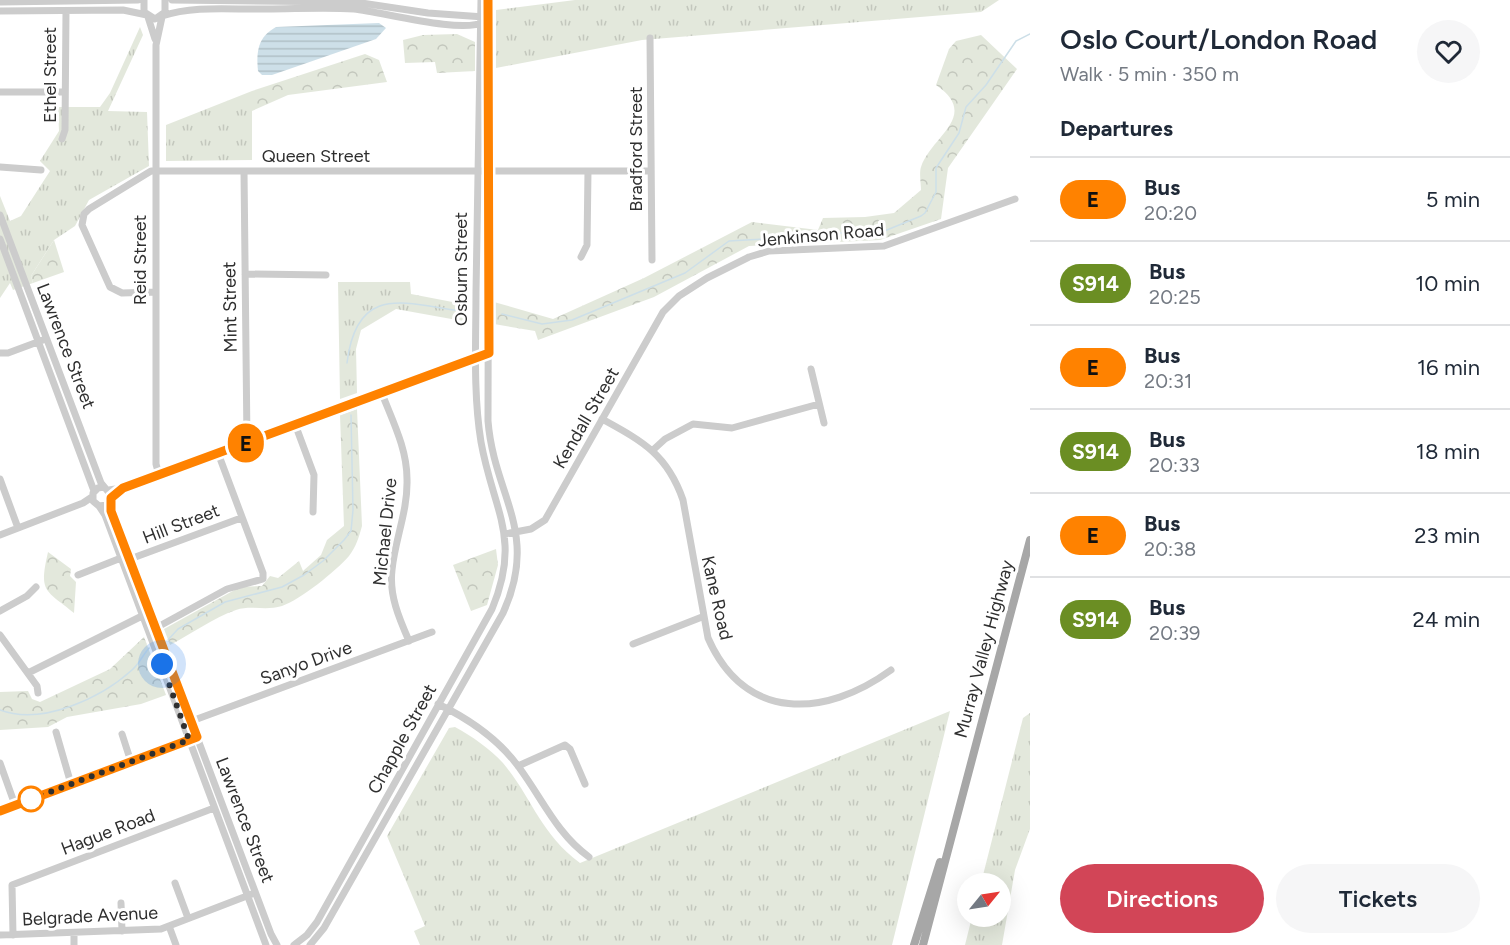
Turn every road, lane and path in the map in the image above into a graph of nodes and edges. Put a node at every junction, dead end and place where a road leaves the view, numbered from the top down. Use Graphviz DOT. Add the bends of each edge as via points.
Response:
graph roads {
  1 [pos="138,0"];
  2 [pos="144,0"];
  3 [pos="165,0"];
  4 [pos="171,0"];
  5 [pos="481,0"];
  6 [pos="489,0"];
  7 [pos="0,2"];
  8 [pos="54,2"];
  9 [pos="206,2"];
  10 [pos="316,3"];
  11 [pos="325,3"];
  12 [pos="206,10"];
  13 [pos="0,11"];
  14 [pos="55,11"];
  15 [pos="66,11"];
  16 [pos="481,15"];
  17 [pos="148,16"];
  18 [pos="162,16"];
  19 [pos="489,20"];
  20 [pos="481,24"];
  21 [pos="650,38"];
  22 [pos="156,45"];
  23 [pos="0,92"];
  24 [pos="65,92"];
  25 [pos="62,139"];
  26 [pos="0,168"];
  27 [pos="41,170"];
  28 [pos="477,170"];
  29 [pos="488,170"];
  30 [pos="156,171"];
  31 [pos="244,171"];
  32 [pos="588,171"];
  33 [pos="650,171"];
  34 [pos="1015,199"];
  35 [pos="0,215"];
  36 [pos="10,241"];
  37 [pos="1,242"];
  38 [pos="581,257"];
  39 [pos="652,260"];
  40 [pos="245,273"];
  41 [pos="326,275"];
  42 [pos="155,292"];
  43 [pos="670,304"];
  44 [pos="43,340"];
  45 [pos="0,353"];
  46 [pos="489,353"];
  47 [pos="476,356"];
  48 [pos="811,369"];
  49 [pos="381,391"];
  50 [pos="819,404"];
  51 [pos="71,415"];
  52 [pos="603,418"];
  53 [pos="824,423"];
  54 [pos="296,424"];
  55 [pos="247,442"];
  56 [pos="653,450"];
  57 [pos="218,453"];
  58 [pos="159,475"];
  59 [pos="0,479"];
  60 [pos="108,494"];
  61 [pos="95,500"];
  62 [pos="313,512"];
  63 [pos="242,518"];
  64 [pos="18,528"];
  65 [pos="516,533"];
  66 [pos="505,534"];
  67 [pos="0,535"];
  68 [pos="1030,540"];
  69 [pos="121,558"];
  70 [pos="130,559"];
  71 [pos="78,575"];
  72 [pos="36,587"];
  73 [pos="0,611"];
  74 [pos="151,612"];
  75 [pos="143,616"];
  76 [pos="702,617"];
  77 [pos="153,629"];
  78 [pos="432,632"];
  79 [pos="0,635"];
  80 [pos="409,641"];
  81 [pos="633,644"];
  82 [pos="7,645"];
  83 [pos="0,650"];
  84 [pos="891,670"];
  85 [pos="28,673"];
  86 [pos="38,693"];
  87 [pos="438,705"];
  88 [pos="448,710"];
  89 [pos="192,722"];
  90 [pos="184,724"];
  91 [pos="56,732"];
  92 [pos="122,734"];
  93 [pos="197,737"];
  94 [pos="189,740"];
  95 [pos="132,762"];
  96 [pos="0,763"];
  97 [pos="518,766"];
  98 [pos="970,767"];
  99 [pos="71,784"];
  100 [pos="585,784"];
  101 [pos="15,805"];
  102 [pos="214,808"];
  103 [pos="0,811"];
  104 [pos="589,857"];
  105 [pos="175,883"];
  106 [pos="256,892"];
  107 [pos="247,895"];
  108 [pos="121,903"];
  109 [pos="188,918"];
  110 [pos="169,926"];
  111 [pos="122,931"];
  112 [pos="74,933"];
  113 [pos="0,935"];
  114 [pos="13,935"];
  115 [pos="74,945"];
  116 [pos="176,945"];
  117 [pos="266,945"];
  118 [pos="277,945"];
  119 [pos="294,945"];
  120 [pos="310,945"];
  121 [pos="914,945"];
  122 [pos="923,945"];
  1 -- 8 [label="street"];
  2 -- 17 [label="street, Reid Street"];
  3 -- 18 [label="street, Reid Street" via="167,8"];
  4 -- 9 [label="street"];
  5 -- 16 [label="street, Osburn Street"];
  6 -- 19 [label="street, Osburn Street"];
  7 -- 8 [label="street"];
  8 -- 14 [label="street"];
  9 -- 10 [label="street"];
  9 -- 12 [label="street"];
  10 -- 11 [label="street"];
  10 -- 12 [label="street"];
  11 -- 16 [label="street" via="366,3 450,15"];
  11 -- 20 [label="street" via="451,24"];
  12 -- 18 [label="street"];
  13 -- 14 [label="street"];
  14 -- 15 [label="street"];
  15 -- 17 [label="street" via="127,10"];
  15 -- 24 [label="street, Ethel Street"];
  16 -- 19 [label="street"];
  16 -- 20 [label="street, Osburn Street"];
  17 -- 18 [label="street"];
  17 -- 22 [label="street, Reid Street"];
  18 -- 22 [label="street, Reid Street"];
  19 -- 20 [label="street"];
  19 -- 29 [label="street, Osburn Street"];
  20 -- 28 [label="street, Osburn Street"];
  21 -- 33 [label="street, Bradford Street"];
  22 -- 30 [label="street, Reid Street"];
  23 -- 24 [label="street"];
  24 -- 25 [label="street, Ethel Street" via="66,130"];
  26 -- 27 [label="street"];
  28 -- 29 [label="street, Queen Street"];
  28 -- 31 [label="street, Queen Street"];
  28 -- 47 [label="street, Osburn Street"];
  29 -- 32 [label="street"];
  29 -- 46 [label="street, Osburn Street"];
  30 -- 31 [label="street, Queen Street"];
  30 -- 42 [label="street, Reid Street"];
  30 -- 42 [label="street" via="89,209 82,221 110,287 122,292"];
  31 -- 40 [label="street, Mint Street"];
  32 -- 33 [label="street"];
  32 -- 38 [label="street" via="587,245"];
  33 -- 39 [label="street, Bradford Street"];
  34 -- 43 [label="street, Jenkinson Road" via="884,246 781,251 749,257 707,278"];
  35 -- 36 [label="street, Lawrence Street"];
  36 -- 37 [label="street"];
  36 -- 44 [label="street, Lawrence Street"];
  37 -- 44 [label="street, Lawrence Street"];
  40 -- 41 [label="street"];
  40 -- 55 [label="street, Mint Street"];
  42 -- 58 [label="street, Reid Street"];
  43 -- 52 [label="street, Kendall Street"];
  44 -- 45 [label="street"];
  44 -- 51 [label="street, Lawrence Street"];
  46 -- 47 [label="street"];
  46 -- 65 [label="street, Osburn Street" via="490,433"];
  47 -- 49 [label="street"];
  47 -- 66 [label="street, Osburn Street" via="481,443"];
  48 -- 50 [label="street"];
  49 -- 54 [label="street"];
  49 -- 80 [label="street, Michael Drive" via="407,469 406,502 392,587"];
  50 -- 53 [label="street"];
  50 -- 56 [label="street" via="732,428 693,424"];
  51 -- 60 [label="street, Lawrence Street"];
  51 -- 61 [label="street, Lawrence Street"];
  52 -- 56 [label="street, Kane Road"];
  52 -- 65 [label="street, Kendall Street" via="544,520"];
  54 -- 55 [label="street"];
  54 -- 62 [label="street" via="314,475"];
  55 -- 57 [label="street"];
  56 -- 76 [label="street, Kane Road" via="670,470 683,500"];
  57 -- 58 [label="street"];
  57 -- 63 [label="street"];
  58 -- 60 [label="street"];
  59 -- 64 [label="street"];
  60 -- 61 [label="street"];
  60 -- 61 [label="street"];
  60 -- 70 [label="street, Lawrence Street"];
  61 -- 64 [label="street"];
  61 -- 69 [label="street, Lawrence Street"];
  63 -- 70 [label="street, Hill Street"];
  63 -- 77 [label="street" via="262,579 227,589"];
  64 -- 67 [label="street"];
  65 -- 66 [label="street, Kendall Street"];
  65 -- 88 [label="street, Chapple Street" via="518,561 511,593"];
  66 -- 87 [label="street, Chapple Street" via="506,563 500,591"];
  68 -- 98 [label="main road, Murray Valley Highway"];
  69 -- 71 [label="street"];
  69 -- 75 [label="street, Lawrence Street"];
  70 -- 74 [label="street, Lawrence Street"];
  72 -- 73 [label="street"];
  74 -- 75 [label="street"];
  74 -- 77 [label="street, Lawrence Street"];
  75 -- 77 [label="street, Lawrence Street"];
  75 -- 85 [label="street"];
  76 -- 81 [label="street"];
  76 -- 84 [label="street, Kane Road" via="714,653 735,679 751,691 778,702 802,705 833,700"];
  77 -- 89 [label="street, Lawrence Street"];
  77 -- 90 [label="street, Lawrence Street"];
  78 -- 80 [label="street, Sanyo Drive"];
  79 -- 82 [label="street"];
  80 -- 89 [label="street, Sanyo Drive"];
  82 -- 83 [label="street"];
  82 -- 85 [label="street"];
  85 -- 86 [label="street"];
  87 -- 88 [label="street"];
  87 -- 119 [label="street, Chapple Street" via="317,922"];
  88 -- 97 [label="street" via="489,735"];
  88 -- 120 [label="street, Chapple Street" via="324,928"];
  89 -- 90 [label="street, Sanyo Drive"];
  89 -- 93 [label="street, Lawrence Street"];
  90 -- 94 [label="street, Lawrence Street"];
  91 -- 99 [label="street"];
  92 -- 95 [label="street"];
  93 -- 94 [label="street"];
  93 -- 106 [label="street, Lawrence Street"];
  94 -- 95 [label="street"];
  94 -- 102 [label="street, Lawrence Street"];
  95 -- 99 [label="street"];
  96 -- 101 [label="street"];
  97 -- 100 [label="street" via="565,745"];
  97 -- 104 [label="street" via="556,826"];
  98 -- 121 [label="main road, Murray Valley Highway"];
  98 -- 122 [label="main road, Murray Valley Highway"];
  99 -- 101 [label="street"];
  101 -- 103 [label="street"];
  102 -- 107 [label="street, Lawrence Street"];
  102 -- 114 [label="street, Hague Road" via="9,884"];
  105 -- 109 [label="street"];
  106 -- 107 [label="street, Belgrade Avenue"];
  106 -- 118 [label="street, Lawrence Street"];
  107 -- 109 [label="street, Belgrade Avenue"];
  107 -- 117 [label="street, Lawrence Street"];
  108 -- 111 [label="street"];
  109 -- 110 [label="street, Belgrade Avenue"];
  110 -- 111 [label="street, Belgrade Avenue"];
  110 -- 116 [label="street"];
  111 -- 112 [label="street, Belgrade Avenue"];
  112 -- 114 [label="street, Belgrade Avenue"];
  112 -- 115 [label="street"];
  113 -- 114 [label="street, Belgrade Avenue"];
}
